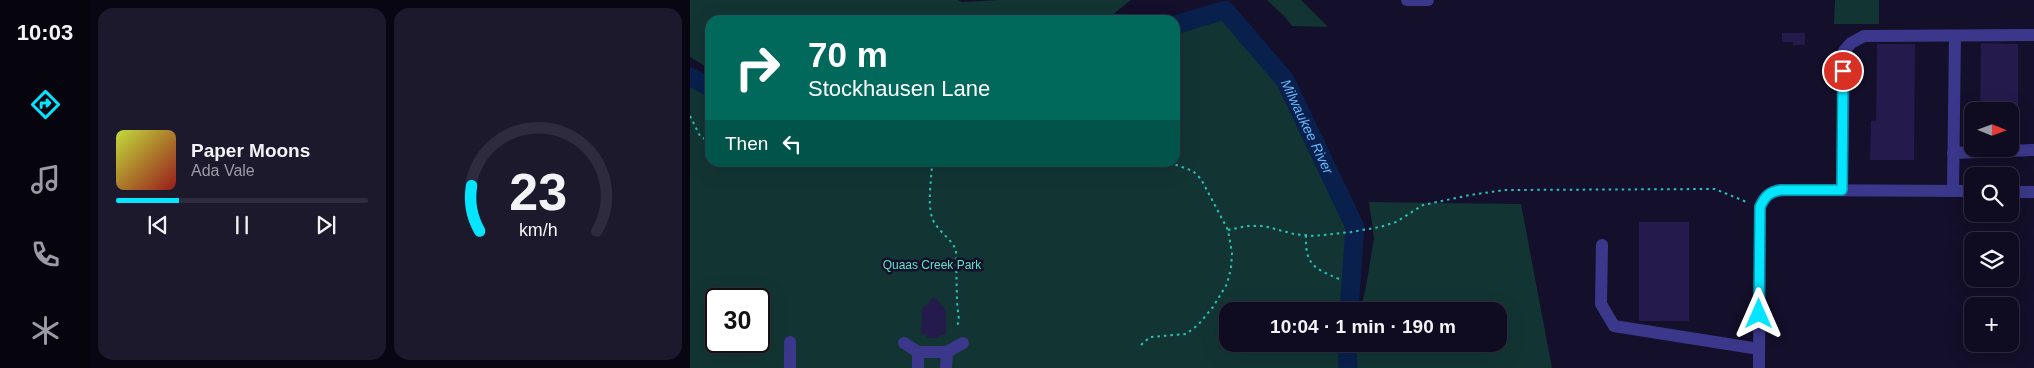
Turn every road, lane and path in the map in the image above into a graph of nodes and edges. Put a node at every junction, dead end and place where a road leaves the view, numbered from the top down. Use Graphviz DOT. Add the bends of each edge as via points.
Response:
graph roads {
  1 [pos="1407,0"];
  2 [pos="1428,0"];
  3 [pos="2034,35"];
  4 [pos="1955,36"];
  5 [pos="690,117"];
  6 [pos="705,139"];
  7 [pos="2034,150"];
  8 [pos="1953,153"];
  9 [pos="1180,166"];
  10 [pos="932,167"];
  11 [pos="1842,190"];
  12 [pos="1953,191"];
  13 [pos="1964,191"];
  14 [pos="2019,192"];
  15 [pos="2034,192"];
  16 [pos="1762,202"];
  17 [pos="1228,230"];
  18 [pos="1306,235"];
  19 [pos="1602,245"];
  20 [pos="1339,279"];
  21 [pos="957,327"];
  22 [pos="790,342"];
  23 [pos="963,343"];
  24 [pos="904,344"];
  25 [pos="1141,345"];
  26 [pos="1759,349"];
  27 [pos="918,352"];
  28 [pos="947,352"];
  29 [pos="790,368"];
  30 [pos="918,368"];
  31 [pos="946,368"];
  32 [pos="1759,368"];
  1 -- 2 [label="street"];
  3 -- 4 [label="street"];
  4 -- 8 [label="street"];
  4 -- 11 [label="street" via="1864,36 1844,51"];
  5 -- 6 [label="path"];
  7 -- 8 [label="street"];
  8 -- 12 [label="street"];
  9 -- 17 [label="path" via="1193,171 1201,179"];
  10 -- 21 [label="path" via="932,220 956,250"];
  11 -- 12 [label="street"];
  11 -- 16 [label="street" via="1781,190 1771,192"];
  12 -- 13 [label="street"];
  14 -- 15 [label="street"];
  16 -- 18 [label="path" via="1715,189 1505,190 1423,205 1396,222 1380,227"];
  16 -- 26 [label="street"];
  17 -- 18 [label="path" via="1264,226"];
  17 -- 25 [label="path" via="1231,268 1227,284 1213,307 1186,334 1150,337"];
  18 -- 20 [label="path" via="1309,260 1319,270"];
  19 -- 26 [label="street" via="1601,304 1614,326"];
  22 -- 29 [label="street"];
  23 -- 28 [label="street"];
  24 -- 27 [label="street"];
  26 -- 32 [label="street"];
  27 -- 28 [label="street"];
  27 -- 30 [label="street"];
  28 -- 31 [label="street"];
}
